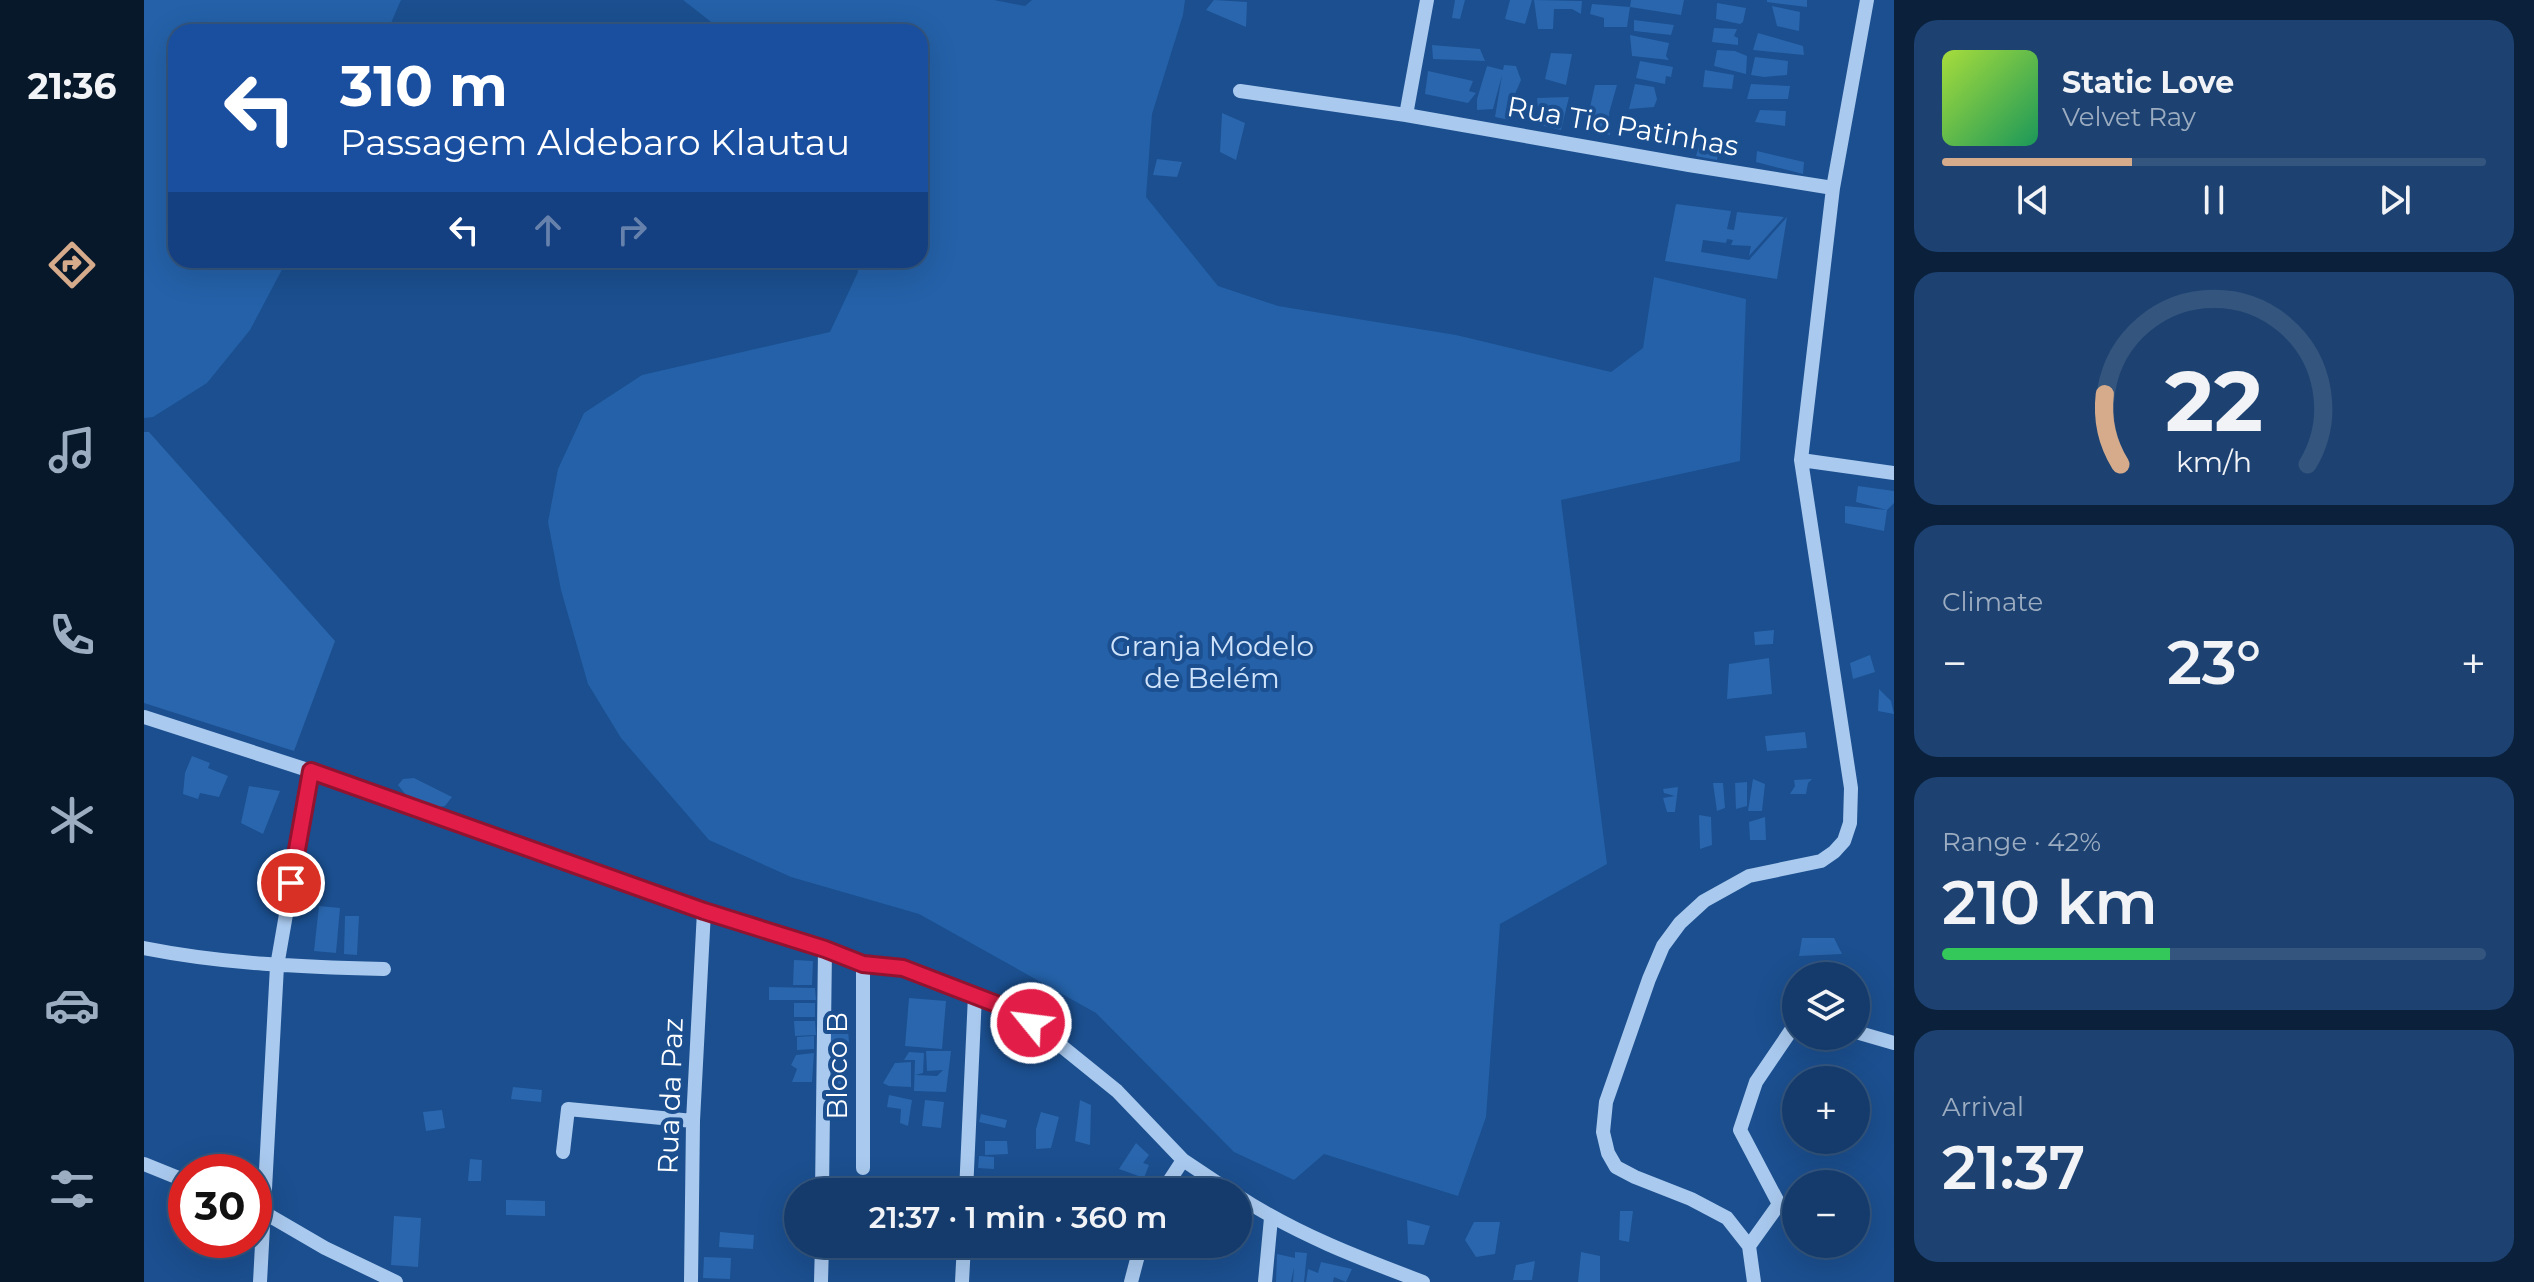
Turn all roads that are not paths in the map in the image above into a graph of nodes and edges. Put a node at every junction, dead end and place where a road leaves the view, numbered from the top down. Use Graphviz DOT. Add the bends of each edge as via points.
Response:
graph roads {
  1 [pos="1427,0"];
  2 [pos="1867,0"];
  3 [pos="1240,91"];
  4 [pos="1406,115"];
  5 [pos="1833,188"];
  6 [pos="1801,460"];
  7 [pos="1894,473"];
  8 [pos="144,717"];
  9 [pos="311,771"];
  10 [pos="704,911"];
  11 [pos="144,948"];
  12 [pos="825,949"];
  13 [pos="863,964"];
  14 [pos="277,966"];
  15 [pos="384,969"];
  16 [pos="975,995"];
  17 [pos="1870,1036"];
  18 [pos="1894,1043"];
  19 [pos="1782,1044"];
  20 [pos="693,1121"];
  21 [pos="563,1152"];
  22 [pos="262,1154"];
  23 [pos="1183,1160"];
  24 [pos="144,1164"];
  25 [pos="863,1168"];
  26 [pos="168,1174"];
  27 [pos="822,1178"];
  28 [pos="967,1178"];
  29 [pos="1171,1178"];
  30 [pos="1210,1178"];
  31 [pos="1252,1205"];
  32 [pos="272,1218"];
  33 [pos="1271,1218"];
  34 [pos="1749,1246"];
  35 [pos="259,1258"];
  36 [pos="822,1258"];
  37 [pos="963,1258"];
  38 [pos="1137,1258"];
  39 [pos="260,1282"];
  40 [pos="396,1282"];
  41 [pos="691,1282"];
  42 [pos="821,1282"];
  43 [pos="962,1282"];
  44 [pos="1131,1282"];
  45 [pos="1265,1282"];
  46 [pos="1423,1282"];
  47 [pos="1754,1282"];
  1 -- 4 [label="street"];
  2 -- 5 [label="street"];
  3 -- 4 [label="street, Rua Tio Patinhas"];
  4 -- 5 [label="street, Rua Tio Patinhas"];
  5 -- 6 [label="street"];
  6 -- 7 [label="street"];
  6 -- 34 [label="street" via="1851,788 1850,823 1844,841 1821,861 1749,876 1704,901 1680,923 1649,979 1606,1102 1603,1132 1616,1167 1727,1218"];
  8 -- 9 [label="street"];
  9 -- 10 [label="street"];
  9 -- 14 [label="street"];
  10 -- 12 [label="street"];
  10 -- 20 [label="street, Rua da Paz"];
  11 -- 14 [label="street"];
  12 -- 13 [label="street"];
  12 -- 27 [label="street"];
  13 -- 16 [label="street" via="903,968"];
  13 -- 25 [label="street, Bloco B"];
  14 -- 15 [label="street"];
  14 -- 22 [label="street"];
  16 -- 23 [label="street" via="1012,1010 1049,1036 1117,1091"];
  16 -- 28 [label="street"];
  17 -- 18 [label="street"];
  19 -- 34 [label="street" via="1756,1082 1740,1130 1779,1204"];
  20 -- 21 [label="street" via="568,1109"];
  20 -- 41 [label="street, Rua da Paz"];
  23 -- 29 [label="street"];
  23 -- 30 [label="street"];
  24 -- 26 [label="street"];
  31 -- 33 [label="street"];
  32 -- 40 [label="street"];
  33 -- 45 [label="street"];
  33 -- 46 [label="street"];
  34 -- 47 [label="street"];
  35 -- 39 [label="street"];
  36 -- 42 [label="street"];
  37 -- 43 [label="street"];
  38 -- 44 [label="street"];
}
